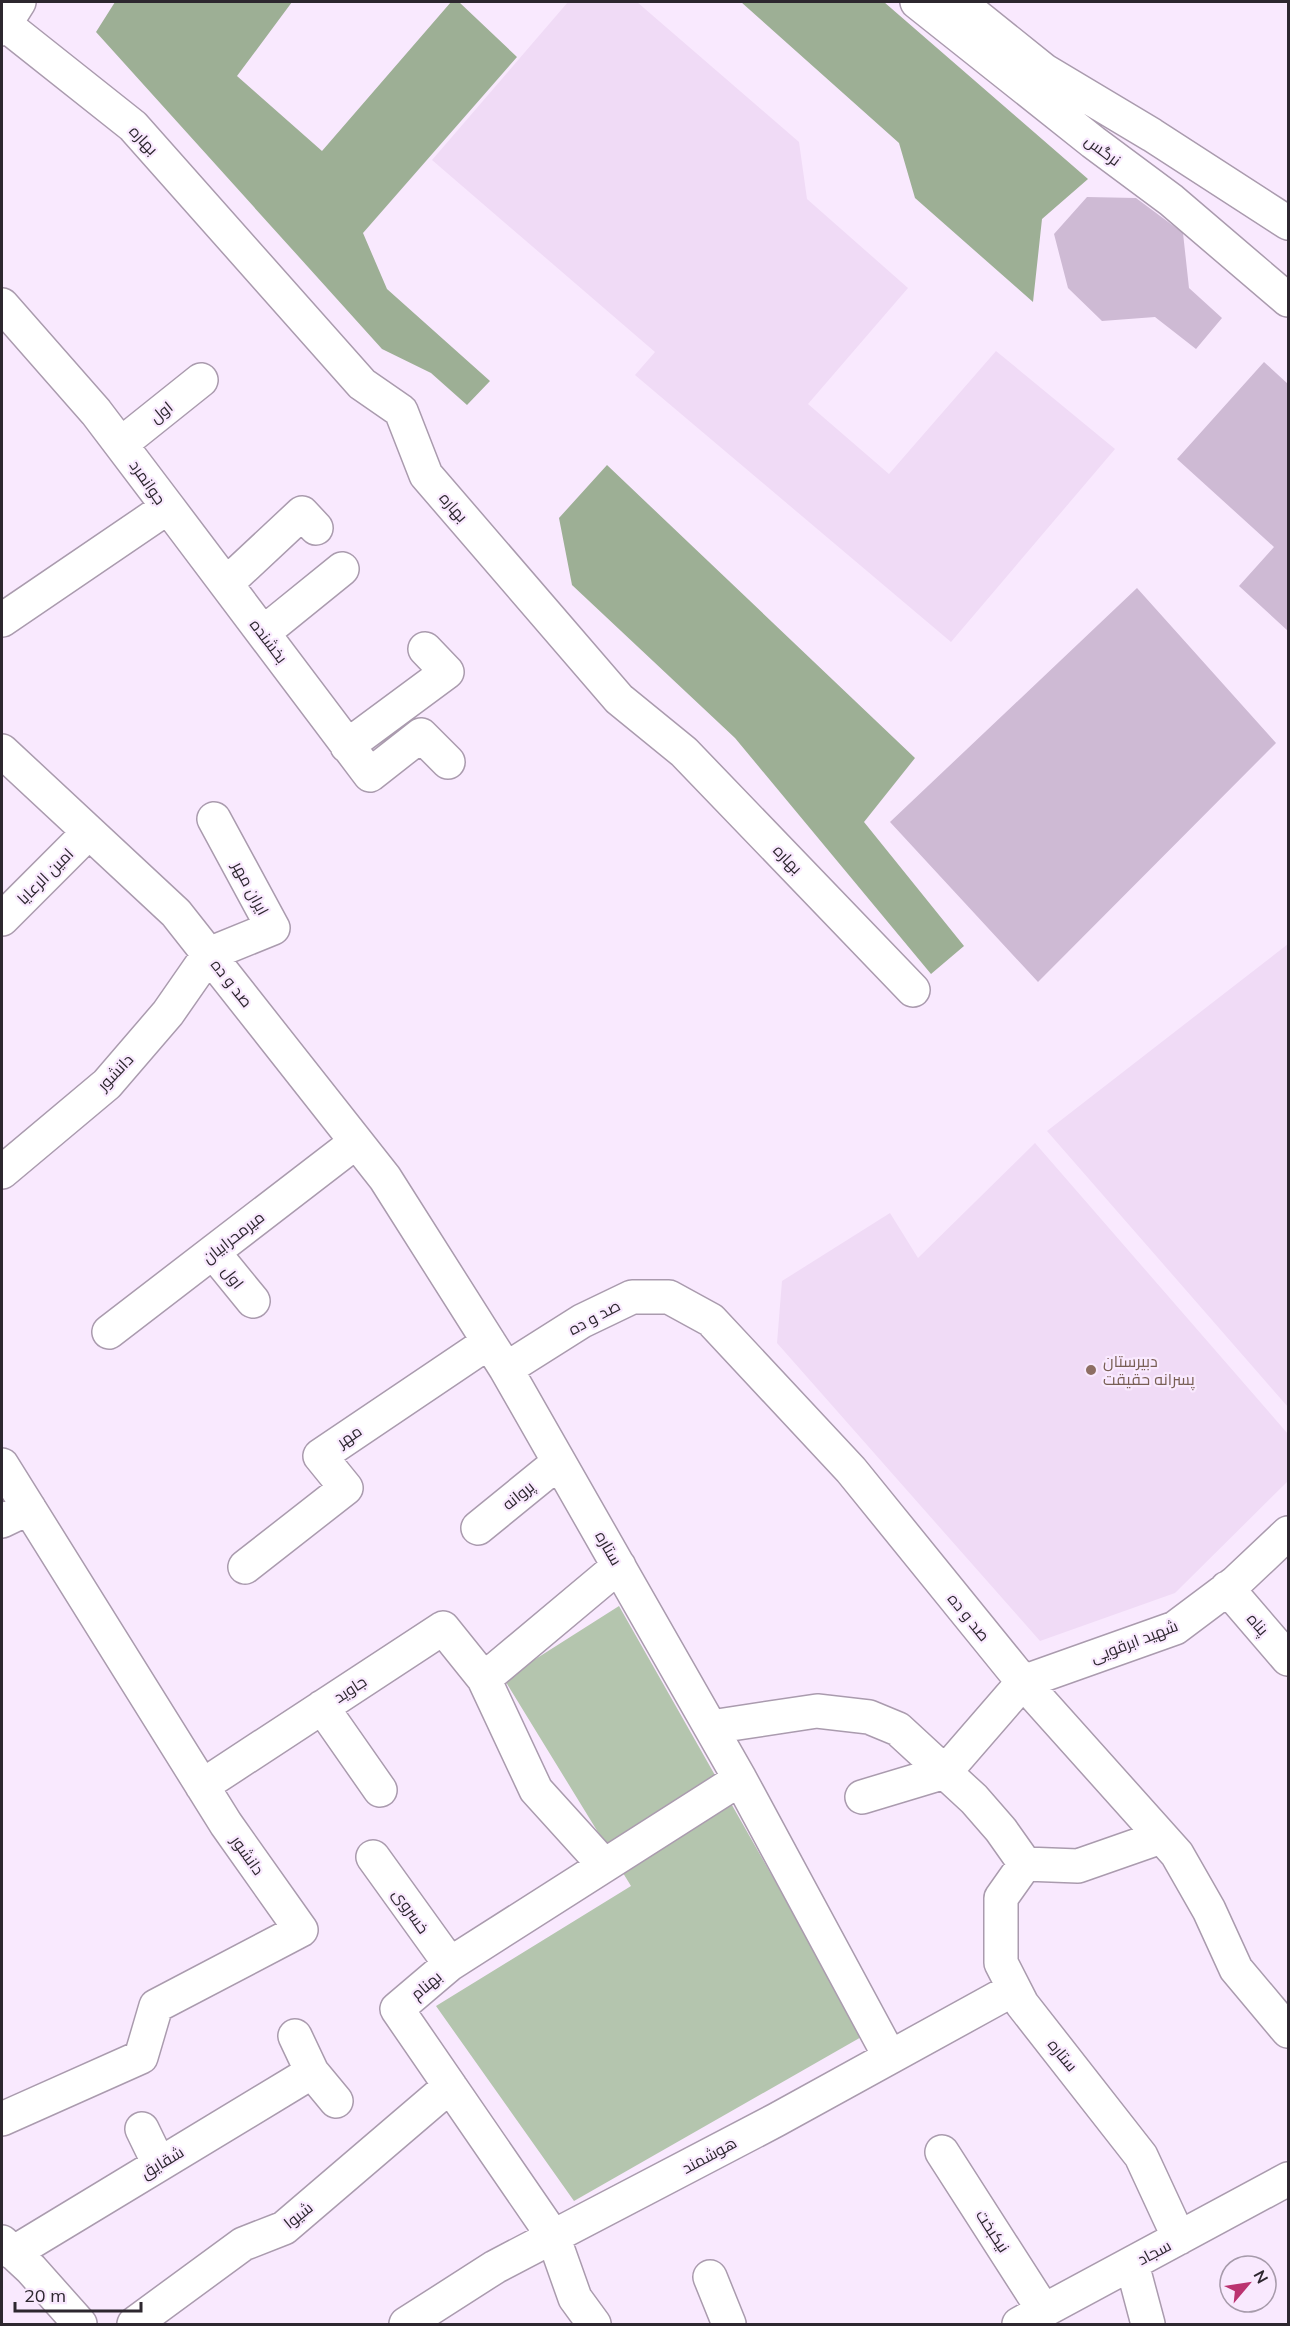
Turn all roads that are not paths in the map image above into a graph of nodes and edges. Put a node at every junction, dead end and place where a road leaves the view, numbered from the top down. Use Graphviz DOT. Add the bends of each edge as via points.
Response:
graph roads {
  1 [pos="917,2"];
  2 [pos="959,2"];
  3 [pos="7,19"];
  4 [pos="1288,223"];
  5 [pos="1288,300"];
  6 [pos="2,305"];
  7 [pos="201,380"];
  8 [pos="121,444"];
  9 [pos="168,507"];
  10 [pos="316,528"];
  11 [pos="342,569"];
  12 [pos="226,584"];
  13 [pos="2,620"];
  14 [pos="263,633"];
  15 [pos="425,649"];
  16 [pos="347,746"];
  17 [pos="2,752"];
  18 [pos="448,762"];
  19 [pos="214,819"];
  20 [pos="89,832"];
  21 [pos="2,920"];
  22 [pos="209,954"];
  23 [pos="913,990"];
  24 [pos="356,1142"];
  25 [pos="2,1172"];
  26 [pos="213,1252"];
  27 [pos="253,1302"];
  28 [pos="109,1332"];
  29 [pos="497,1356"];
  30 [pos="559,1462"];
  31 [pos="2,1465"];
  32 [pos="15,1515"];
  33 [pos="478,1528"];
  34 [pos="1288,1533"];
  35 [pos="245,1566"];
  36 [pos="619,1566"];
  37 [pos="1227,1588"];
  38 [pos="1288,1659"];
  39 [pos="484,1679"];
  40 [pos="1023,1682"];
  41 [pos="322,1707"];
  42 [pos="711,1727"];
  43 [pos="945,1772"];
  44 [pos="740,1779"];
  45 [pos="202,1786"];
  46 [pos="380,1790"];
  47 [pos="862,1797"];
  48 [pos="1161,1837"];
  49 [pos="373,1857"];
  50 [pos="1025,1864"];
  51 [pos="604,1865"];
  52 [pos="450,1965"];
  53 [pos="1014,1989"];
  54 [pos="1288,2031"];
  55 [pos="295,2036"];
  56 [pos="891,2057"];
  57 [pos="312,2072"];
  58 [pos="450,2086"];
  59 [pos="336,2101"];
  60 [pos="2,2119"];
  61 [pos="142,2129"];
  62 [pos="942,2152"];
  63 [pos="159,2164"];
  64 [pos="1288,2179"];
  65 [pos="553,2236"];
  66 [pos="1179,2238"];
  67 [pos="7,2247"];
  68 [pos="1132,2264"];
  69 [pos="710,2277"];
  70 [pos="1032,2318"];
  71 [pos="410,2324"];
  72 [pos="80,2325"];
  73 [pos="134,2325"];
  74 [pos="594,2325"];
  75 [pos="729,2325"];
  76 [pos="1148,2325"];
  1 -- 5 [label="street, نرگس" via="1171,200"];
  2 -- 4 [label="street" via="1045,71"];
  3 -- 23 [label="street, بهاره" via="133,126 362,384 401,411 426,475 619,699 684,752"];
  6 -- 8 [label="street, جوانمرد"];
  7 -- 8 [label="street, اول"];
  8 -- 9 [label="street, جوانمرد"];
  9 -- 12 [label="street, بخشنده"];
  9 -- 13 [label="street, جوانمرد"];
  10 -- 12 [label="street" via="302,513"];
  11 -- 14 [label="street"];
  12 -- 14 [label="street, بخشنده"];
  14 -- 16 [label="street, بخشنده"];
  15 -- 16 [label="street" via="447,672"];
  16 -- 18 [label="street, بخشنده" via="370,775 421,735"];
  17 -- 20 [label="street, صد و ده"];
  19 -- 22 [label="street, ایران مهر" via="273,928"];
  20 -- 21 [label="street, امین الرعایا"];
  20 -- 22 [label="street, صد و ده" via="176,913"];
  22 -- 24 [label="street, صد و ده"];
  22 -- 25 [label="street, دانشور" via="168,1013 107,1084"];
  24 -- 26 [label="street, میرمحرابیان"];
  24 -- 29 [label="street, صد و ده" via="385,1178"];
  26 -- 27 [label="street, اول"];
  26 -- 28 [label="street, میرمحرابیان"];
  29 -- 30 [label="street, ستاره"];
  29 -- 35 [label="street, مهر" via="320,1456 346,1488"];
  29 -- 40 [label="street, صد و ده" via="632,1297 669,1297 711,1320 851,1470"];
  30 -- 33 [label="street, پروانه"];
  30 -- 36 [label="street, ستاره"];
  31 -- 32 [label="street, دانشور"];
  32 -- 45 [label="street, دانشور"];
  34 -- 37 [label="street, شهید ابرقویی"];
  36 -- 39 [label="street"];
  36 -- 42 [label="street, ستاره"];
  37 -- 38 [label="street, پناه"];
  37 -- 40 [label="street, شهید ابرقویی" via="1175,1628"];
  39 -- 41 [label="street, جاوید" via="443,1628"];
  39 -- 51 [label="street, جاوید" via="536,1790"];
  40 -- 43 [label="street"];
  40 -- 48 [label="street, صد و ده"];
  41 -- 45 [label="street, جاوید"];
  41 -- 46 [label="street"];
  42 -- 43 [label="street" via="817,1711 869,1717 898,1729"];
  42 -- 44 [label="street, ستاره"];
  43 -- 47 [label="street"];
  43 -- 50 [label="street" via="1002,1830"];
  44 -- 51 [label="street, بهنام"];
  44 -- 56 [label="street, ستاره"];
  45 -- 60 [label="street, دانشور" via="301,1930 156,2006 141,2057"];
  48 -- 50 [label="street" via="1078,1866"];
  48 -- 54 [label="street, صد و ده" via="1177,1854 1209,1910 1236,1969"];
  49 -- 52 [label="street, خسروی"];
  50 -- 53 [label="street, ستاره" via="1001,1898 1001,1963"];
  51 -- 52 [label="street, بهنام"];
  52 -- 58 [label="street, بهنام" via="397,2009"];
  53 -- 56 [label="street, هوشمند"];
  53 -- 66 [label="street, ستاره" via="1141,2156"];
  55 -- 57 [label="street"];
  56 -- 65 [label="street, هوشمند"];
  57 -- 59 [label="street"];
  57 -- 63 [label="street, شقایق"];
  58 -- 65 [label="street, بهنام"];
  58 -- 73 [label="street, شیوا" via="284,2228 243,2244"];
  61 -- 63 [label="street"];
  62 -- 70 [label="street, نیکبخت"];
  63 -- 67 [label="street, شقایق"];
  64 -- 66 [label="street, سجاد"];
  65 -- 71 [label="street, هوشمند" via="495,2267"];
  65 -- 74 [label="street, بهنام" via="575,2298"];
  66 -- 68 [label="street, سجاد"];
  67 -- 72 [label="street"];
  68 -- 70 [label="street, سجاد"];
  68 -- 76 [label="street"];
  69 -- 75 [label="street"];
}
